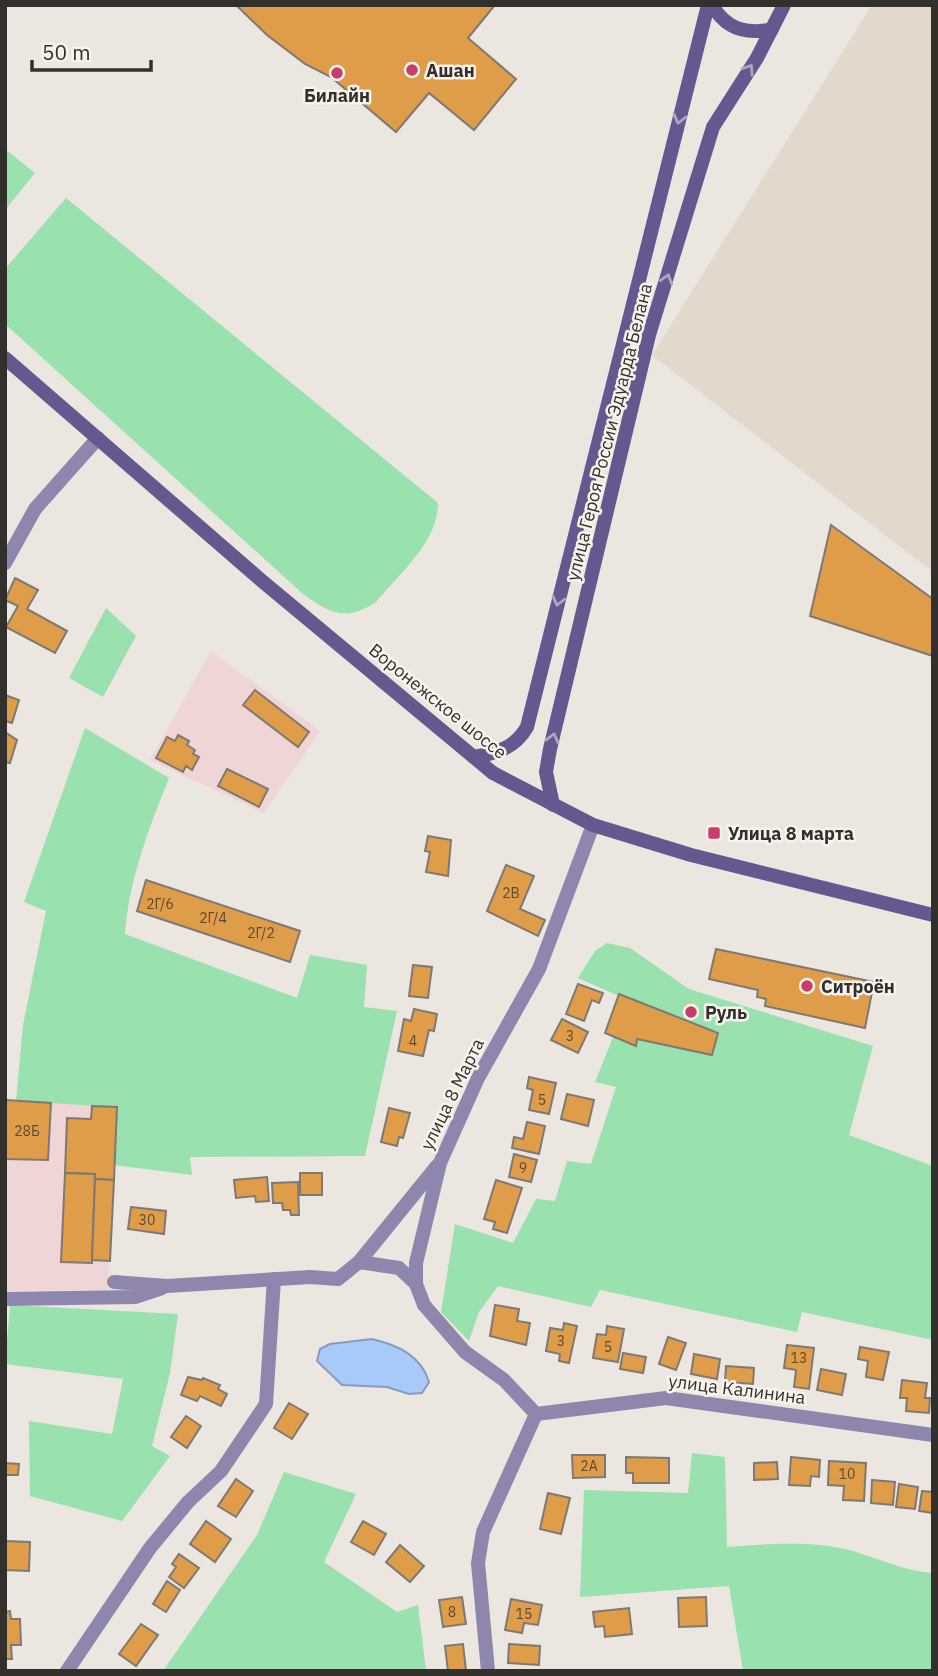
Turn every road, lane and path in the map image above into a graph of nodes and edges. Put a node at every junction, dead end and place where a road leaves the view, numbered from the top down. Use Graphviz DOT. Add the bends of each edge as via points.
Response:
graph roads {
  1 [pos="710,5"];
  2 [pos="784,5"];
  3 [pos="772,29"];
  4 [pos="5,358"];
  5 [pos="98,438"];
  6 [pos="5,563"];
  7 [pos="474,757"];
  8 [pos="553,805"];
  9 [pos="593,825"];
  10 [pos="933,915"];
  11 [pos="440,1163"];
  12 [pos="359,1262"];
  13 [pos="274,1279"];
  14 [pos="114,1282"];
  15 [pos="416,1284"];
  16 [pos="167,1286"];
  17 [pos="5,1299"];
  18 [pos="536,1414"];
  19 [pos="933,1435"];
  20 [pos="66,1671"];
  21 [pos="488,1671"];
  1 -- 3 [label="street" via="737,30"];
  1 -- 7 [label="street, улица Героя России Эдуарда Белана, one-way" via="527,727 509,747"];
  2 -- 3 [label="street, улица Героя России Эдуарда Белана"];
  8 -- 3 [label="street, улица Героя России Эдуарда Белана, one-way" via="546,772 550,749 649,335 713,127"];
  4 -- 5 [label="street, Воронежское шоссе"];
  5 -- 6 [label="street" via="35,509"];
  5 -- 7 [label="street, Воронежское шоссе"];
  7 -- 8 [label="street, Воронежское шоссе" via="494,774"];
  8 -- 9 [label="street, Воронежское шоссе"];
  9 -- 10 [label="street, Воронежское шоссе" via="691,855"];
  9 -- 11 [label="street, улица 8 Марта" via="539,969 478,1078"];
  11 -- 12 [label="street"];
  11 -- 15 [label="street, улица 8 Марта" via="416,1264"];
  12 -- 13 [label="street" via="338,1279"];
  12 -- 15 [label="street" via="399,1268"];
  13 -- 16 [label="street"];
  13 -- 20 [label="street" via="266,1404 221,1471 150,1548"];
  14 -- 16 [label="street"];
  15 -- 18 [label="street" via="424,1305 465,1352 504,1380"];
  16 -- 17 [label="street" via="135,1297"];
  18 -- 19 [label="street, улица Калинина" via="666,1398"];
  18 -- 21 [label="street" via="481,1542 478,1563"];
}
